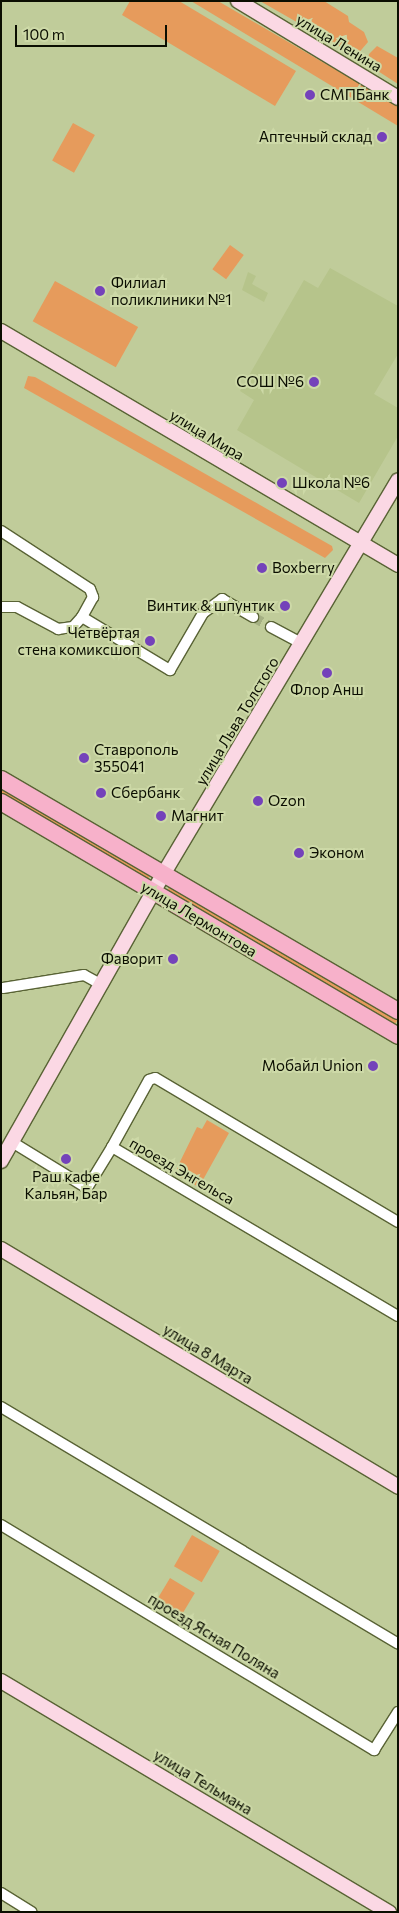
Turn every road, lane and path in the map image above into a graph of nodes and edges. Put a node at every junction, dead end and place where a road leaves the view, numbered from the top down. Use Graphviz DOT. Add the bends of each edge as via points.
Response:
graph roads {
  1 [pos="238,1"];
  2 [pos="398,98"];
  3 [pos="1,331"];
  4 [pos="398,481"];
  5 [pos="1,531"];
  6 [pos="360,544"];
  7 [pos="398,565"];
  8 [pos="1,607"];
  9 [pos="82,617"];
  10 [pos="253,617"];
  11 [pos="271,627"];
  12 [pos="302,644"];
  13 [pos="1,778"];
  14 [pos="1,802"];
  15 [pos="164,874"];
  16 [pos="154,892"];
  17 [pos="102,986"];
  18 [pos="2,989"];
  19 [pos="398,1011"];
  20 [pos="398,1036"];
  21 [pos="12,1142"];
  22 [pos="112,1147"];
  23 [pos="1,1162"];
  24 [pos="398,1222"];
  25 [pos="1,1249"];
  26 [pos="398,1316"];
  27 [pos="1,1407"];
  28 [pos="398,1487"];
  29 [pos="1,1525"];
  30 [pos="398,1644"];
  31 [pos="1,1681"];
  32 [pos="398,1712"];
  33 [pos="1,1893"];
  34 [pos="32,1912"];
  35 [pos="389,1912"];
  1 -- 2 [label="street, улица Ленина"];
  3 -- 6 [label="street, улица Мира"];
  4 -- 6 [label="street, улица Льва Толстого"];
  5 -- 9 [label="street" via="90,589 93,597"];
  6 -- 7 [label="street, улица Мира"];
  6 -- 12 [label="street, улица Льва Толстого"];
  8 -- 9 [label="street" via="17,608 58,629 72,627"];
  9 -- 10 [label="street" via="170,670 203,613 222,599"];
  11 -- 12 [label="street"];
  12 -- 15 [label="street, улица Льва Толстого"];
  13 -- 15 [label="main road, улица Лермонтова"];
  14 -- 16 [label="main road, улица Лермонтова"];
  15 -- 16 [label="street, улица Льва Толстого"];
  15 -- 19 [label="main road, улица Лермонтова"];
  16 -- 17 [label="street, улица Льва Толстого"];
  16 -- 20 [label="main road, улица Лермонтова"];
  17 -- 18 [label="street" via="84,975"];
  17 -- 21 [label="street, улица Льва Толстого"];
  21 -- 22 [label="street" via="87,1188"];
  21 -- 23 [label="street, улица Льва Толстого"];
  22 -- 24 [label="street, проезд Энгельса" via="149,1080 155,1078"];
  22 -- 26 [label="street, проезд Энгельса"];
  25 -- 28 [label="street, улица 8 Марта"];
  27 -- 30 [label="street"];
  29 -- 32 [label="street, проезд Ясная Поляна" via="374,1750"];
  31 -- 35 [label="street, улица Тельмана"];
  33 -- 34 [label="street"];
}
